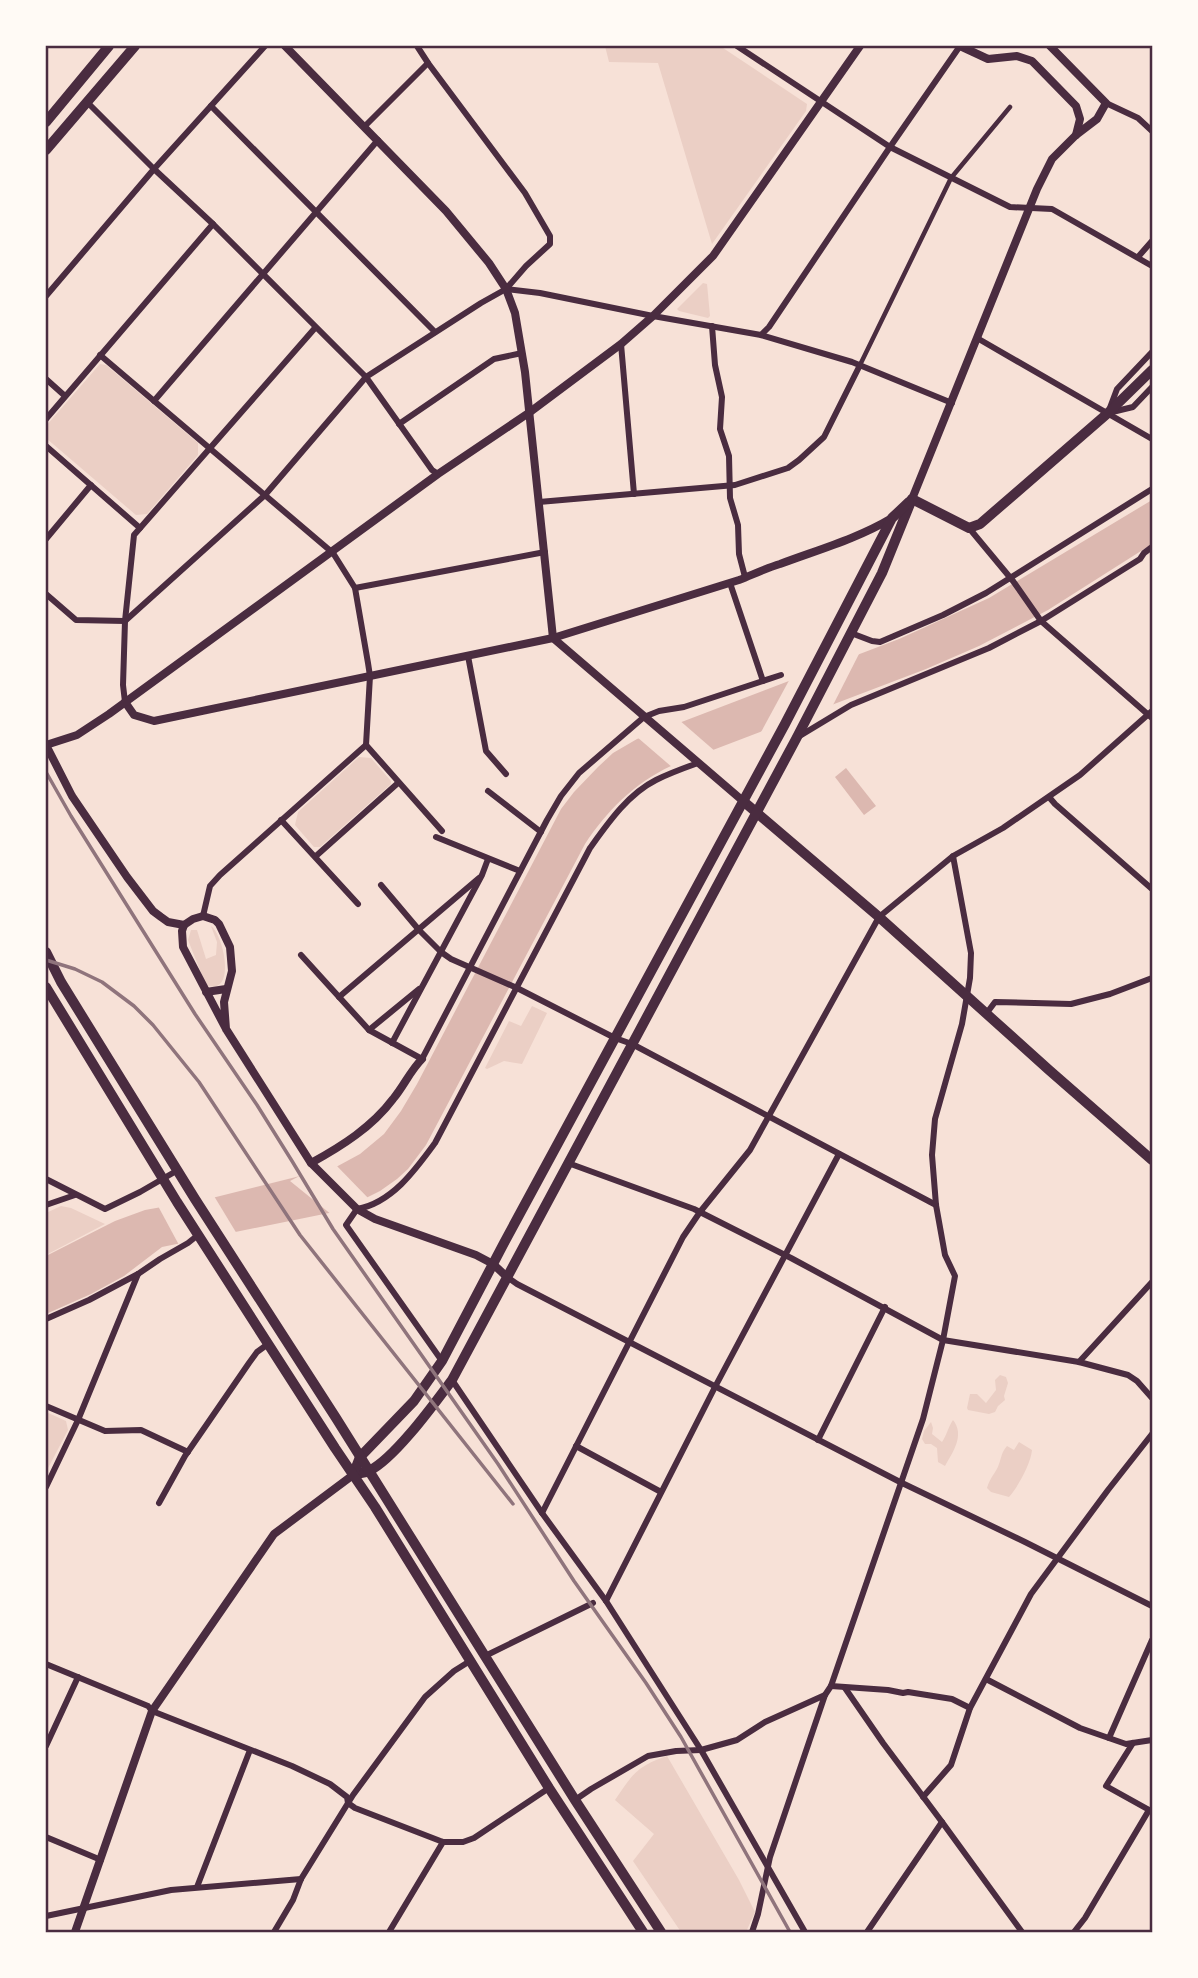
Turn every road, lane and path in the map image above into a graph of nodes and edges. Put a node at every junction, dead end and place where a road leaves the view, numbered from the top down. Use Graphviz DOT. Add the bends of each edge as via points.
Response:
graph roads {
  1 [pos="109,46"];
  2 [pos="135,46"];
  3 [pos="265,46"];
  4 [pos="285,46"];
  5 [pos="417,46"];
  6 [pos="737,46"];
  7 [pos="860,46"];
  8 [pos="960,46"];
  9 [pos="1050,46"];
  10 [pos="428,63"];
  11 [pos="821,101"];
  12 [pos="87,102"];
  13 [pos="1106,103"];
  14 [pos="211,106"];
  15 [pos="1010,107"];
  16 [pos="46,122"];
  17 [pos="365,126"];
  18 [pos="1153,131"];
  19 [pos="1076,135"];
  20 [pos="378,140"];
  21 [pos="890,147"];
  22 [pos="46,150"];
  23 [pos="155,169"];
  24 [pos="951,178"];
  25 [pos="1029,208"];
  26 [pos="316,213"];
  27 [pos="213,224"];
  28 [pos="1153,241"];
  29 [pos="1138,257"];
  30 [pos="1153,266"];
  31 [pos="262,275"];
  32 [pos="506,289"];
  33 [pos="46,296"];
  34 [pos="653,316"];
  35 [pos="712,326"];
  36 [pos="315,328"];
  37 [pos="435,332"];
  38 [pos="761,335"];
  39 [pos="977,338"];
  40 [pos="621,344"];
  41 [pos="1153,352"];
  42 [pos="522,353"];
  43 [pos="100,355"];
  44 [pos="860,365"];
  45 [pos="1153,370"];
  46 [pos="366,377"];
  47 [pos="46,379"];
  48 [pos="1153,387"];
  49 [pos="65,396"];
  50 [pos="154,401"];
  51 [pos="952,403"];
  52 [pos="530,412"];
  53 [pos="1108,413"];
  54 [pos="46,419"];
  55 [pos="399,424"];
  56 [pos="1153,439"];
  57 [pos="46,446"];
  58 [pos="210,448"];
  59 [pos="438,474"];
  60 [pos="91,485"];
  61 [pos="729,486"];
  62 [pos="1153,489"];
  63 [pos="265,495"];
  64 [pos="634,495"];
  65 [pos="912,499"];
  66 [pos="539,502"];
  67 [pos="892,518"];
  68 [pos="140,528"];
  69 [pos="969,528"];
  70 [pos="46,539"];
  71 [pos="1153,547"];
  72 [pos="545,552"];
  73 [pos="333,553"];
  74 [pos="746,577"];
  75 [pos="1012,580"];
  76 [pos="730,583"];
  77 [pos="355,588"];
  78 [pos="46,594"];
  79 [pos="1040,620"];
  80 [pos="125,621"];
  81 [pos="851,633"];
  82 [pos="554,638"];
  83 [pos="468,656"];
  84 [pos="781,675"];
  85 [pos="370,676"];
  86 [pos="763,681"];
  87 [pos="125,702"];
  88 [pos="1151,715"];
  89 [pos="644,717"];
  90 [pos="796,739"];
  91 [pos="46,745"];
  92 [pos="366,745"];
  93 [pos="697,762"];
  94 [pos="506,774"];
  95 [pos="398,783"];
  96 [pos="488,790"];
  97 [pos="1049,797"];
  98 [pos="743,802"];
  99 [pos="755,812"];
  100 [pos="281,820"];
  101 [pos="541,832"];
  102 [pos="316,856"];
  103 [pos="953,856"];
  104 [pos="488,859"];
  105 [pos="520,871"];
  106 [pos="482,876"];
  107 [pos="380,885"];
  108 [pos="1153,889"];
  109 [pos="358,904"];
  110 [pos="203,916"];
  111 [pos="879,917"];
  112 [pos="184,925"];
  113 [pos="419,930"];
  114 [pos="46,952"];
  115 [pos="440,953"];
  116 [pos="301,955"];
  117 [pos="472,969"];
  118 [pos="1153,978"];
  119 [pos="423,985"];
  120 [pos="46,987"];
  121 [pos="515,988"];
  122 [pos="226,989"];
  123 [pos="206,992"];
  124 [pos="966,996"];
  125 [pos="339,997"];
  126 [pos="986,1014"];
  127 [pos="226,1029"];
  128 [pos="369,1030"];
  129 [pos="615,1038"];
  130 [pos="392,1043"];
  131 [pos="632,1044"];
  132 [pos="422,1059"];
  133 [pos="768,1117"];
  134 [pos="839,1154"];
  135 [pos="1153,1160"];
  136 [pos="568,1163"];
  137 [pos="314,1165"];
  138 [pos="178,1170"];
  139 [pos="46,1179"];
  140 [pos="163,1179"];
  141 [pos="75,1195"];
  142 [pos="46,1205"];
  143 [pos="936,1205"];
  144 [pos="356,1207"];
  145 [pos="699,1212"];
  146 [pos="200,1238"];
  147 [pos="784,1255"];
  148 [pos="492,1265"];
  149 [pos="138,1273"];
  150 [pos="507,1277"];
  151 [pos="1153,1282"];
  152 [pos="885,1307"];
  153 [pos="46,1319"];
  154 [pos="943,1340"];
  155 [pos="629,1342"];
  156 [pos="268,1344"];
  157 [pos="442,1361"];
  158 [pos="1079,1362"];
  159 [pos="452,1380"];
  160 [pos="715,1387"];
  161 [pos="1153,1398"];
  162 [pos="46,1406"];
  163 [pos="78,1420"];
  164 [pos="1153,1434"];
  165 [pos="818,1440"];
  166 [pos="576,1446"];
  167 [pos="188,1452"];
  168 [pos="360,1457"];
  169 [pos="369,1471"];
  170 [pos="353,1475"];
  171 [pos="900,1482"];
  172 [pos="46,1487"];
  173 [pos="661,1492"];
  174 [pos="159,1503"];
  175 [pos="542,1514"];
  176 [pos="1057,1558"];
  177 [pos="606,1601"];
  178 [pos="593,1603"];
  179 [pos="1153,1606"];
  180 [pos="1153,1640"];
  181 [pos="485,1656"];
  182 [pos="470,1661"];
  183 [pos="46,1664"];
  184 [pos="78,1677"];
  185 [pos="985,1679"];
  186 [pos="831,1686"];
  187 [pos="845,1688"];
  188 [pos="825,1695"];
  189 [pos="970,1708"];
  190 [pos="152,1712"];
  191 [pos="1109,1738"];
  192 [pos="1153,1740"];
  193 [pos="1133,1743"];
  194 [pos="46,1746"];
  195 [pos="250,1750"];
  196 [pos="701,1750"];
  197 [pos="550,1788"];
  198 [pos="923,1797"];
  199 [pos="575,1800"];
  200 [pos="348,1803"];
  201 [pos="1151,1811"];
  202 [pos="942,1822"];
  203 [pos="46,1837"];
  204 [pos="443,1842"];
  205 [pos="101,1860"];
  206 [pos="769,1867"];
  207 [pos="300,1879"];
  208 [pos="197,1887"];
  209 [pos="84,1907"];
  210 [pos="46,1916"];
  211 [pos="75,1933"];
  212 [pos="274,1933"];
  213 [pos="389,1933"];
  214 [pos="643,1933"];
  215 [pos="661,1933"];
  216 [pos="752,1933"];
  217 [pos="805,1933"];
  218 [pos="867,1933"];
  219 [pos="1022,1933"];
  220 [pos="1074,1933"];
  1 -- 16 [label="main road"];
  2 -- 12 [label="main road"];
  3 -- 14 [label="street"];
  4 -- 17 [label="street"];
  5 -- 10 [label="street"];
  6 -- 11 [label="street"];
  7 -- 11 [label="street"];
  8 -- 19 [label="street" via="988,59 1017,55 1032,61 1076,106 1080,119"];
  8 -- 21 [label="street"];
  9 -- 13 [label="street"];
  10 -- 17 [label="street"];
  10 -- 32 [label="street" via="525,193 550,236 550,244"];
  11 -- 21 [label="street"];
  11 -- 34 [label="street" via="713,256"];
  12 -- 22 [label="main road"];
  12 -- 23 [label="street"];
  13 -- 18 [label="street"];
  13 -- 19 [label="street" via="1097,119"];
  14 -- 23 [label="street"];
  14 -- 26 [label="street"];
  15 -- 24 [label="street"];
  17 -- 20 [label="street"];
  19 -- 25 [label="street" via="1052,159"];
  20 -- 26 [label="street"];
  20 -- 32 [label="street" via="446,211"];
  21 -- 24 [label="street"];
  21 -- 38 [label="street"];
  23 -- 27 [label="street"];
  23 -- 33 [label="street"];
  24 -- 25 [label="street" via="1010,207"];
  24 -- 44 [label="street"];
  25 -- 29 [label="street" via="1052,209"];
  25 -- 39 [label="street"];
  26 -- 31 [label="street"];
  26 -- 37 [label="street"];
  27 -- 31 [label="street"];
  27 -- 43 [label="street"];
  28 -- 29 [label="street"];
  29 -- 30 [label="street"];
  31 -- 36 [label="street"];
  31 -- 50 [label="street"];
  32 -- 34 [label="street"];
  32 -- 37 [label="street"];
  32 -- 42 [label="street"];
  34 -- 35 [label="street"];
  34 -- 40 [label="street"];
  35 -- 38 [label="street"];
  35 -- 61 [label="street"];
  36 -- 46 [label="street"];
  36 -- 58 [label="street"];
  37 -- 46 [label="street"];
  38 -- 44 [label="street"];
  39 -- 51 [label="street"];
  39 -- 53 [label="street"];
  40 -- 52 [label="street"];
  40 -- 64 [label="street"];
  41 -- 53 [label="street" via="1117,389"];
  42 -- 52 [label="street"];
  42 -- 55 [label="street" via="495,359"];
  43 -- 49 [label="street"];
  43 -- 50 [label="street"];
  44 -- 51 [label="street"];
  44 -- 61 [label="street" via="824,438 788,468"];
  45 -- 53 [label="main road"];
  46 -- 55 [label="street"];
  46 -- 63 [label="street"];
  47 -- 49 [label="street"];
  48 -- 53 [label="street" via="1133,407"];
  49 -- 54 [label="street"];
  50 -- 58 [label="street"];
  51 -- 65 [label="street"];
  52 -- 59 [label="street"];
  52 -- 66 [label="street"];
  53 -- 56 [label="street"];
  53 -- 69 [label="main road" via="984,521"];
  55 -- 59 [label="street"];
  57 -- 60 [label="street"];
  58 -- 63 [label="street"];
  58 -- 68 [label="street"];
  59 -- 73 [label="street"];
  60 -- 68 [label="street"];
  60 -- 70 [label="street"];
  61 -- 64 [label="street"];
  61 -- 74 [label="street"];
  62 -- 75 [label="street"];
  63 -- 73 [label="street"];
  63 -- 80 [label="street"];
  64 -- 66 [label="street"];
  65 -- 67 [label="main road"];
  65 -- 69 [label="main road"];
  65 -- 81 [label="main road"];
  66 -- 72 [label="street"];
  67 -- 74 [label="street" via="848,540"];
  67 -- 98 [label="main road"];
  68 -- 80 [label="street" via="131,545"];
  69 -- 75 [label="street"];
  71 -- 79 [label="street"];
  72 -- 77 [label="street"];
  72 -- 82 [label="street"];
  73 -- 77 [label="street"];
  73 -- 87 [label="street"];
  74 -- 76 [label="street"];
  75 -- 79 [label="street"];
  75 -- 81 [label="street" via="880,642"];
  76 -- 82 [label="street"];
  76 -- 86 [label="street"];
  77 -- 85 [label="street"];
  78 -- 80 [label="street" via="76,620"];
  79 -- 88 [label="street"];
  79 -- 90 [label="street" via="989,648 851,705"];
  80 -- 87 [label="street"];
  81 -- 90 [label="main road"];
  82 -- 83 [label="street"];
  82 -- 89 [label="street"];
  83 -- 85 [label="street"];
  83 -- 94 [label="street" via="486,751"];
  84 -- 86 [label="street"];
  85 -- 87 [label="street" via="154,721 134,715"];
  85 -- 92 [label="street"];
  86 -- 89 [label="street"];
  87 -- 91 [label="street" via="77,735"];
  88 -- 97 [label="street"];
  89 -- 93 [label="street"];
  89 -- 101 [label="street" via="579,773"];
  90 -- 99 [label="main road"];
  91 -- 112 [label="street" via="72,796 153,911 168,922"];
  92 -- 95 [label="street"];
  92 -- 100 [label="street"];
  93 -- 98 [label="street"];
  93 -- 121 [label="street" via="653,781 604,828"];
  95 -- 102 [label="street"];
  95 -- 104 [label="street" via="439,834"];
  96 -- 101 [label="street"];
  97 -- 103 [label="street"];
  97 -- 108 [label="street"];
  98 -- 99 [label="main road"];
  98 -- 129 [label="main road"];
  99 -- 111 [label="main road"];
  99 -- 131 [label="main road"];
  100 -- 102 [label="street"];
  100 -- 110 [label="street" via="210,886"];
  101 -- 105 [label="street"];
  102 -- 109 [label="street"];
  103 -- 111 [label="street"];
  103 -- 124 [label="street" via="971,953"];
  104 -- 105 [label="street"];
  104 -- 106 [label="street"];
  105 -- 117 [label="street"];
  106 -- 113 [label="street"];
  106 -- 115 [label="street"];
  107 -- 113 [label="street"];
  110 -- 112 [label="street"];
  110 -- 122 [label="street" via="219,924 230,947 232,971"];
  111 -- 124 [label="main road"];
  111 -- 133 [label="street"];
  112 -- 123 [label="street" via="183,947"];
  113 -- 115 [label="street"];
  113 -- 125 [label="street"];
  114 -- 138 [label="highway"];
  115 -- 117 [label="street"];
  115 -- 119 [label="street"];
  116 -- 125 [label="street"];
  117 -- 121 [label="street"];
  117 -- 132 [label="street"];
  118 -- 126 [label="street" via="1071,1004 995,1002"];
  119 -- 128 [label="street"];
  119 -- 130 [label="street"];
  120 -- 140 [label="highway"];
  121 -- 129 [label="street"];
  121 -- 144 [label="street" via="427,1153 388,1195"];
  122 -- 123 [label="street"];
  122 -- 127 [label="street"];
  123 -- 127 [label="street"];
  124 -- 126 [label="main road"];
  124 -- 143 [label="street" via="935,1119"];
  125 -- 128 [label="street"];
  126 -- 135 [label="main road"];
  127 -- 137 [label="street"];
  128 -- 130 [label="street"];
  129 -- 131 [label="street"];
  129 -- 148 [label="main road"];
  130 -- 132 [label="street"];
  131 -- 133 [label="street"];
  131 -- 136 [label="main road"];
  132 -- 137 [label="street" via="377,1117"];
  133 -- 134 [label="street"];
  133 -- 145 [label="street" via="750,1150"];
  134 -- 143 [label="street"];
  134 -- 147 [label="street"];
  136 -- 145 [label="street"];
  136 -- 150 [label="main road"];
  137 -- 144 [label="street"];
  138 -- 140 [label="street"];
  138 -- 168 [label="highway"];
  139 -- 141 [label="street"];
  140 -- 141 [label="street" via="105,1209"];
  140 -- 146 [label="highway"];
  141 -- 142 [label="street"];
  143 -- 154 [label="street" via="945,1255 955,1276"];
  144 -- 148 [label="street" via="375,1219"];
  144 -- 157 [label="street" via="346,1225"];
  145 -- 147 [label="street"];
  145 -- 155 [label="street"];
  146 -- 149 [label="street"];
  146 -- 156 [label="highway"];
  147 -- 152 [label="street"];
  147 -- 160 [label="street"];
  148 -- 150 [label="street"];
  148 -- 157 [label="main road"];
  149 -- 153 [label="street"];
  149 -- 163 [label="street"];
  150 -- 155 [label="street"];
  150 -- 159 [label="main road"];
  151 -- 158 [label="street"];
  152 -- 154 [label="street"];
  152 -- 165 [label="street"];
  154 -- 158 [label="street"];
  154 -- 171 [label="street" via="923,1419"];
  155 -- 160 [label="street"];
  155 -- 166 [label="street"];
  156 -- 167 [label="street" via="257,1352"];
  156 -- 170 [label="highway"];
  157 -- 168 [label="main road" via="414,1401"];
  158 -- 161 [label="street" via="1128,1375"];
  159 -- 169 [label="main road" via="409,1434"];
  159 -- 175 [label="street"];
  160 -- 165 [label="street"];
  160 -- 173 [label="street"];
  162 -- 163 [label="street"];
  163 -- 167 [label="street" via="105,1432 141,1430"];
  163 -- 172 [label="street"];
  164 -- 176 [label="street"];
  165 -- 171 [label="street"];
  166 -- 173 [label="street"];
  166 -- 175 [label="street"];
  167 -- 174 [label="street"];
  168 -- 169 [label="highway"];
  168 -- 170 [label="main road"];
  169 -- 170 [label="main road"];
  169 -- 181 [label="highway"];
  170 -- 182 [label="highway"];
  170 -- 190 [label="street" via="274,1534"];
  171 -- 176 [label="street"];
  171 -- 186 [label="street"];
  173 -- 177 [label="street"];
  175 -- 177 [label="street"];
  176 -- 179 [label="street"];
  176 -- 185 [label="street" via="1031,1594"];
  177 -- 196 [label="street"];
  178 -- 181 [label="street"];
  180 -- 191 [label="street"];
  181 -- 199 [label="highway"];
  182 -- 197 [label="highway"];
  182 -- 200 [label="street" via="425,1697"];
  183 -- 184 [label="street"];
  184 -- 190 [label="street" via="148,1706"];
  184 -- 194 [label="street"];
  185 -- 189 [label="street"];
  185 -- 191 [label="street"];
  186 -- 187 [label="street"];
  186 -- 188 [label="street"];
  187 -- 189 [label="street" via="952,1699"];
  187 -- 198 [label="street"];
  188 -- 196 [label="street" via="737,1740"];
  188 -- 206 [label="street"];
  189 -- 198 [label="street" via="951,1765"];
  190 -- 195 [label="street"];
  190 -- 205 [label="street"];
  191 -- 193 [label="street"];
  192 -- 193 [label="street"];
  193 -- 201 [label="street" via="1106,1786"];
  195 -- 200 [label="street" via="330,1783"];
  195 -- 208 [label="street"];
  196 -- 199 [label="street" via="648,1756"];
  196 -- 206 [label="street"];
  197 -- 204 [label="street" via="474,1838"];
  197 -- 214 [label="highway"];
  198 -- 202 [label="street"];
  199 -- 215 [label="highway"];
  200 -- 204 [label="street"];
  200 -- 207 [label="street"];
  201 -- 220 [label="street"];
  202 -- 218 [label="street"];
  202 -- 219 [label="street"];
  203 -- 205 [label="street"];
  204 -- 213 [label="street"];
  205 -- 209 [label="street"];
  206 -- 216 [label="street"];
  206 -- 217 [label="street"];
  207 -- 208 [label="street"];
  207 -- 212 [label="street"];
  208 -- 209 [label="street"];
  209 -- 210 [label="street"];
  209 -- 211 [label="street"];
}
